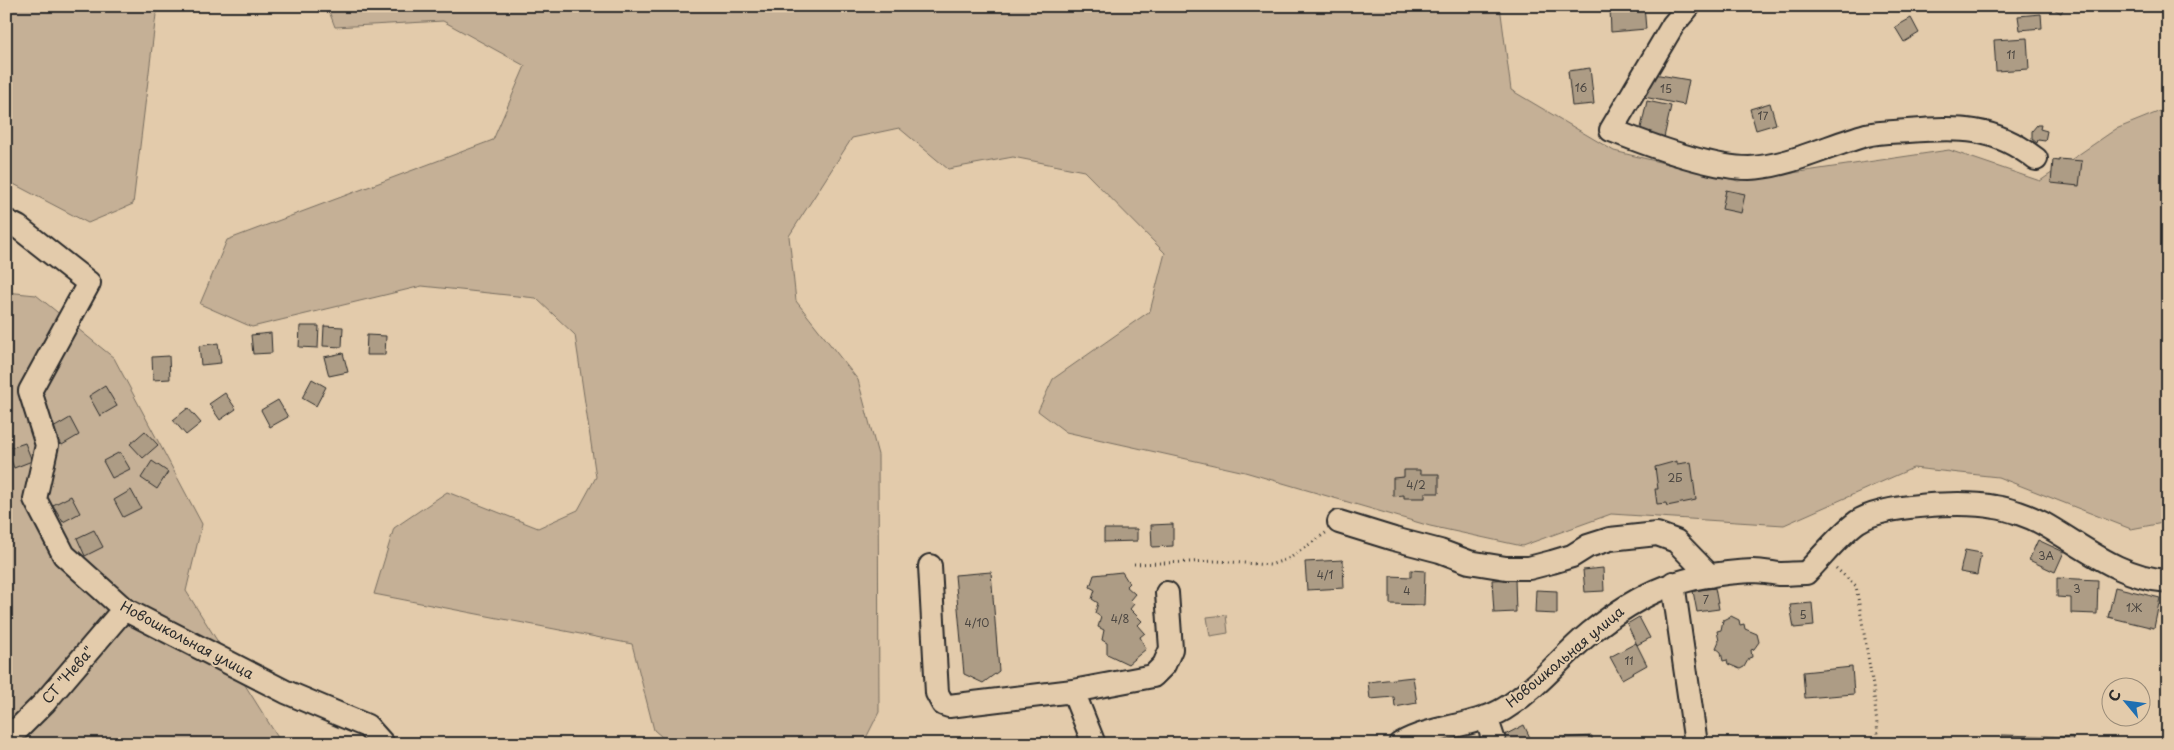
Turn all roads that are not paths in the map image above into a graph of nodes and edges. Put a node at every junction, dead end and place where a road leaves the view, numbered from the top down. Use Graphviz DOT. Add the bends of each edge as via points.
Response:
graph roads {
  1 [pos="1689,6"];
  2 [pos="2036,159"];
  3 [pos="6,221"];
  4 [pos="1339,522"];
  5 [pos="930,566"];
  6 [pos="1710,576"];
  7 [pos="2168,581"];
  8 [pos="1673,583"];
  9 [pos="1167,593"];
  10 [pos="124,609"];
  11 [pos="1073,691"];
  12 [pos="1486,718"];
  13 [pos="6,731"];
  14 [pos="383,744"];
  15 [pos="1094,744"];
  16 [pos="1400,744"];
  17 [pos="1495,744"];
  18 [pos="1696,744"];
  1 -- 2 [label="street" via="1673,25 1611,130 1714,163 1750,168 1788,160 1868,134 1948,128 1989,132 2018,145"];
  3 -- 10 [label="street, Новошкольная улица" via="89,283 30,391 47,445 35,499 64,555"];
  4 -- 6 [label="street" via="1440,550 1469,562 1506,568 1529,568 1552,562 1610,539 1657,534 1676,541"];
  5 -- 11 [label="street" via="937,694 943,704 949,706"];
  6 -- 7 [label="street, Новошкольная улица" via="1756,571 1806,573 1858,521 1881,511 1925,505 1995,506 2040,521 2124,572"];
  6 -- 8 [label="street, Новошкольная улица"];
  8 -- 12 [label="street, Новошкольная улица" via="1632,602 1588,634 1525,695"];
  8 -- 18 [label="street"];
  9 -- 11 [label="street" via="1171,648 1164,665 1153,676"];
  10 -- 13 [label="street, СТ \"Нева\"" via="44,703 18,729"];
  10 -- 14 [label="street, Новошкольная улица" via="286,692 367,726"];
  11 -- 15 [label="street"];
  12 -- 16 [label="street, Новошкольная улица" via="1429,731"];
  12 -- 17 [label="street"];
}
